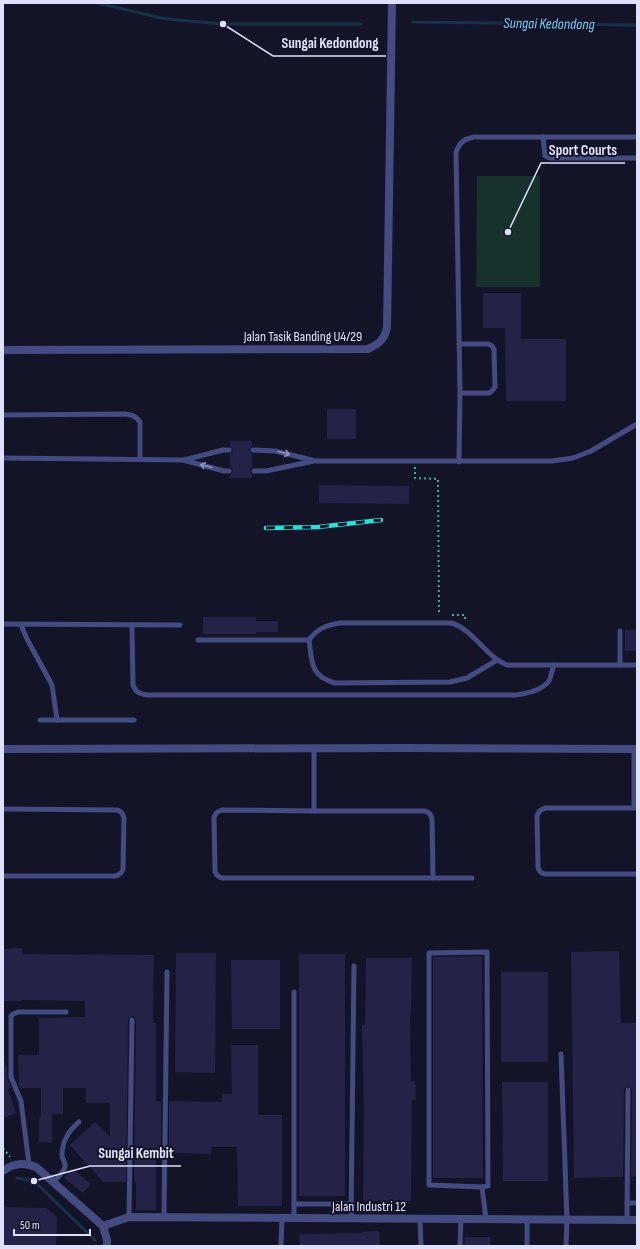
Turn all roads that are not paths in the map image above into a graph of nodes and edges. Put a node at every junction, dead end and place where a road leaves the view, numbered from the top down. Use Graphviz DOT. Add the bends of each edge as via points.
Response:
graph roads {
  1 [pos="392,3"];
  2 [pos="543,137"];
  3 [pos="637,137"];
  4 [pos="637,158"];
  5 [pos="459,344"];
  6 [pos="3,350"];
  7 [pos="460,393"];
  8 [pos="3,415"];
  9 [pos="637,424"];
  10 [pos="229,450"];
  11 [pos="253,450"];
  12 [pos="3,458"];
  13 [pos="140,459"];
  14 [pos="183,460"];
  15 [pos="314,461"];
  16 [pos="459,462"];
  17 [pos="229,471"];
  18 [pos="254,471"];
  19 [pos="3,624"];
  20 [pos="21,625"];
  21 [pos="132,625"];
  22 [pos="180,625"];
  23 [pos="620,631"];
  24 [pos="198,640"];
  25 [pos="309,640"];
  26 [pos="497,660"];
  27 [pos="554,665"];
  28 [pos="620,665"];
  29 [pos="637,665"];
  30 [pos="40,720"];
  31 [pos="57,720"];
  32 [pos="134,720"];
  33 [pos="314,748"];
  34 [pos="635,749"];
  35 [pos="3,750"];
  36 [pos="636,808"];
  37 [pos="3,809"];
  38 [pos="314,811"];
  39 [pos="637,874"];
  40 [pos="3,876"];
  41 [pos="433,878"];
  42 [pos="472,878"];
  43 [pos="354,966"];
  44 [pos="167,972"];
  45 [pos="294,992"];
  46 [pos="66,1012"];
  47 [pos="132,1020"];
  48 [pos="561,1054"];
  49 [pos="628,1090"];
  50 [pos="79,1122"];
  51 [pos="28,1164"];
  52 [pos="3,1171"];
  53 [pos="53,1183"];
  54 [pos="482,1186"];
  55 [pos="627,1203"];
  56 [pos="294,1204"];
  57 [pos="351,1204"];
  58 [pos="637,1204"];
  59 [pos="129,1217"];
  60 [pos="164,1217"];
  61 [pos="282,1218"];
  62 [pos="294,1218"];
  63 [pos="351,1219"];
  64 [pos="420,1219"];
  65 [pos="461,1219"];
  66 [pos="486,1219"];
  67 [pos="527,1220"];
  68 [pos="567,1220"];
  69 [pos="627,1220"];
  70 [pos="637,1220"];
  71 [pos="103,1226"];
  72 [pos="107,1246"];
  73 [pos="281,1246"];
  74 [pos="421,1246"];
  75 [pos="460,1246"];
  76 [pos="527,1246"];
  77 [pos="566,1246"];
  1 -- 6 [label="street, Jalan Tasik Banding U4/29" via="387,327 386,336 381,342 368,349"];
  2 -- 3 [label="lane"];
  2 -- 4 [label="lane" via="545,156 550,158"];
  2 -- 5 [label="lane" via="474,137 462,142 456,152"];
  5 -- 7 [label="lane"];
  5 -- 7 [label="lane" via="492,346 495,387 488,393"];
  7 -- 16 [label="lane"];
  8 -- 13 [label="lane" via="132,415 140,422"];
  9 -- 16 [label="lane" via="606,443 573,458 552,461"];
  10 -- 14 [label="lane"];
  11 -- 15 [label="lane, one-way" via="275,451"];
  12 -- 13 [label="lane"];
  13 -- 14 [label="lane"];
  17 -- 14 [label="lane, one-way"];
  15 -- 16 [label="lane"];
  15 -- 18 [label="lane"];
  19 -- 20 [label="lane"];
  20 -- 21 [label="lane"];
  20 -- 31 [label="lane" via="52,685"];
  21 -- 22 [label="lane"];
  21 -- 27 [label="lane" via="133,685 139,694 148,695 516,696 542,688 549,680"];
  23 -- 28 [label="lane"];
  24 -- 25 [label="lane"];
  25 -- 26 [label="lane" via="319,629 340,623 451,623 460,627"];
  25 -- 26 [label="lane" via="314,668 325,680 335,683 458,681"];
  26 -- 27 [label="lane" via="514,665"];
  27 -- 28 [label="lane"];
  28 -- 29 [label="lane"];
  30 -- 31 [label="lane"];
  31 -- 32 [label="lane"];
  33 -- 34 [label="street"];
  33 -- 35 [label="street"];
  33 -- 38 [label="lane"];
  34 -- 36 [label="lane"];
  36 -- 39 [label="lane" via="545,808 538,812 537,816 538,867 542,873"];
  37 -- 40 [label="lane" via="117,810 124,818 123,868 119,875"];
  38 -- 41 [label="lane" via="428,812 432,818"];
  38 -- 41 [label="lane" via="218,811 214,818 216,874 222,878"];
  41 -- 42 [label="lane"];
  43 -- 57 [label="lane"];
  44 -- 60 [label="lane"];
  45 -- 56 [label="lane"];
  46 -- 51 [label="lane" via="18,1012 11,1016 11,1077 21,1101"];
  47 -- 59 [label="lane"];
  48 -- 68 [label="lane"];
  49 -- 55 [label="lane"];
  50 -- 53 [label="lane" via="68,1135 62,1157 64,1169"];
  51 -- 52 [label="street" via="16,1164"];
  51 -- 53 [label="street"];
  53 -- 71 [label="street"];
  54 -- 54 [label="lane" via="429,1185 429,953 487,952 488,1186"];
  54 -- 66 [label="lane"];
  55 -- 58 [label="lane"];
  55 -- 69 [label="lane"];
  56 -- 57 [label="lane"];
  56 -- 62 [label="lane"];
  57 -- 63 [label="lane"];
  59 -- 60 [label="street, Jalan Industri 12"];
  59 -- 71 [label="street, Jalan Industri 12"];
  60 -- 61 [label="street, Jalan Industri 12"];
  61 -- 62 [label="street, Jalan Industri 12"];
  61 -- 73 [label="lane"];
  62 -- 63 [label="street, Jalan Industri 12"];
  63 -- 64 [label="street, Jalan Industri 12"];
  64 -- 65 [label="street, Jalan Industri 12"];
  64 -- 74 [label="lane"];
  65 -- 66 [label="street, Jalan Industri 12"];
  65 -- 75 [label="lane"];
  66 -- 67 [label="street, Jalan Industri 12"];
  67 -- 68 [label="street, Jalan Industri 12"];
  67 -- 76 [label="lane"];
  68 -- 69 [label="street, Jalan Industri 12"];
  68 -- 77 [label="lane"];
  69 -- 70 [label="street, Jalan Industri 12"];
  71 -- 72 [label="street"];
}
